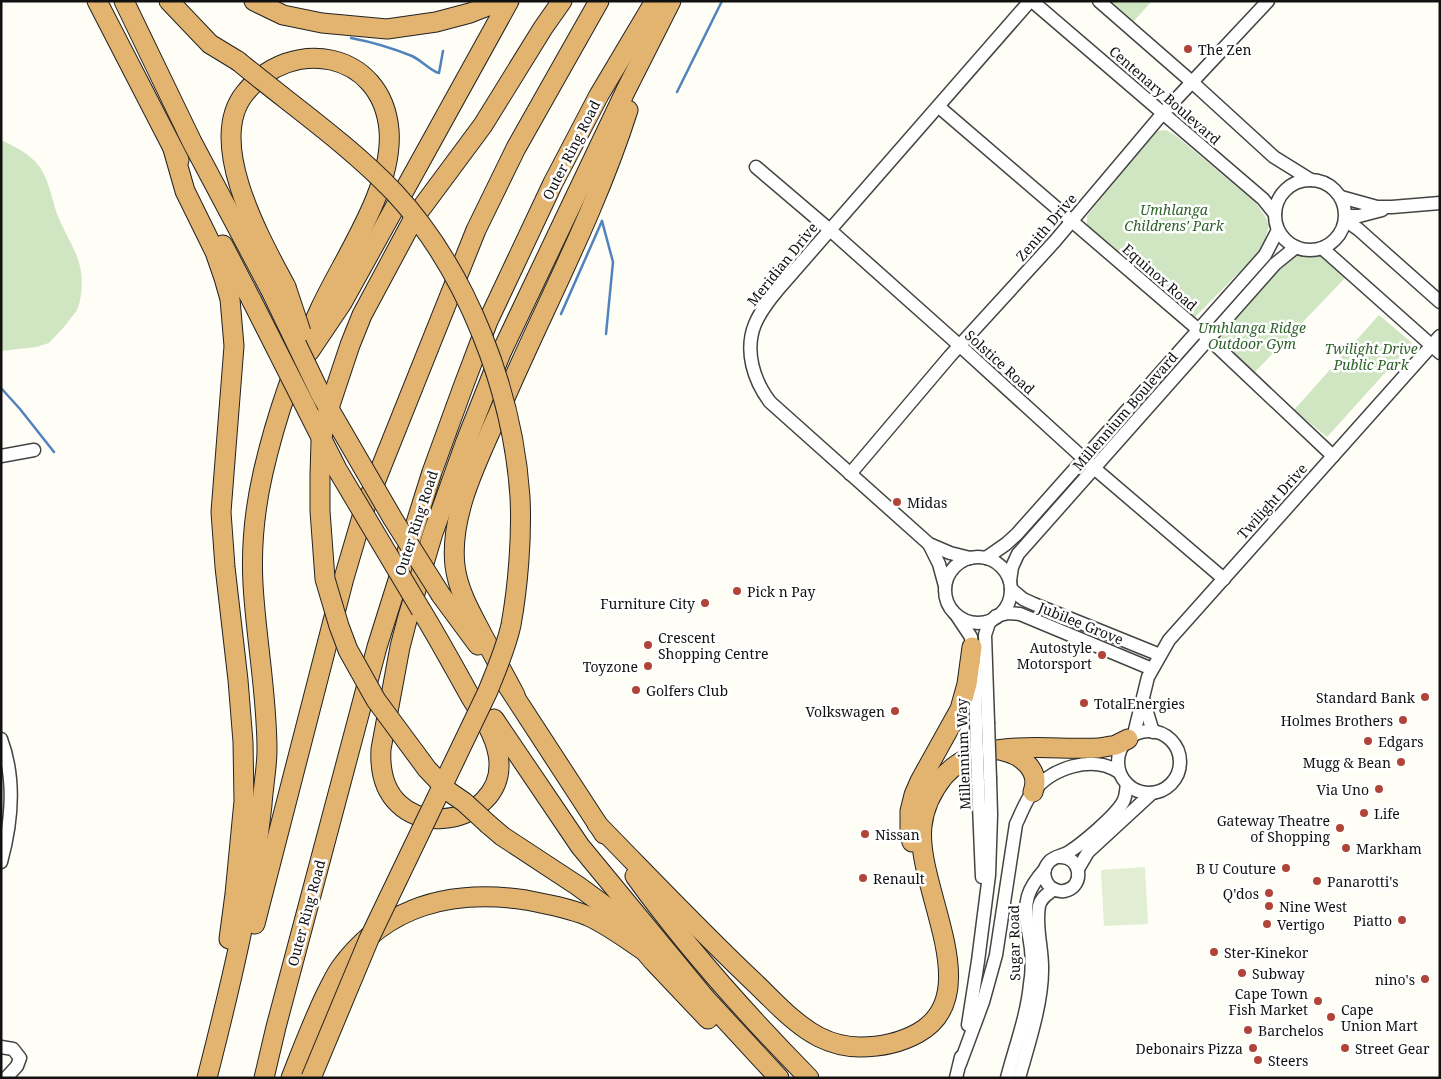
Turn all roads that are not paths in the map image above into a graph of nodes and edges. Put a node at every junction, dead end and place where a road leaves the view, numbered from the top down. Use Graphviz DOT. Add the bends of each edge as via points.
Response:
graph roads {
  1 [pos="97,1"];
  2 [pos="124,1"];
  3 [pos="169,1"];
  4 [pos="254,1"];
  5 [pos="501,1"];
  6 [pos="508,1"];
  7 [pos="562,1"];
  8 [pos="599,1"];
  9 [pos="655,1"];
  10 [pos="671,1"];
  11 [pos="1031,1"];
  12 [pos="1099,1"];
  13 [pos="1268,1"];
  14 [pos="658,26"];
  15 [pos="1193,83"];
  16 [pos="939,107"];
  17 [pos="1163,113"];
  18 [pos="173,149"];
  19 [pos="756,166"];
  20 [pos="1311,180"];
  21 [pos="1341,198"];
  22 [pos="1440,203"];
  23 [pos="1392,207"];
  24 [pos="1376,211"];
  25 [pos="1275,214"];
  26 [pos="1345,218"];
  27 [pos="1072,221"];
  28 [pos="830,230"];
  29 [pos="1278,230"];
  30 [pos="1370,240"];
  31 [pos="1296,247"];
  32 [pos="1322,248"];
  33 [pos="278,288"];
  34 [pos="1440,302"];
  35 [pos="1198,330"];
  36 [pos="1440,336"];
  37 [pos="1208,338"];
  38 [pos="959,345"];
  39 [pos="1436,350"];
  40 [pos="293,369"];
  41 [pos="34,450"];
  42 [pos="1,456"];
  43 [pos="1333,456"];
  44 [pos="1084,458"];
  45 [pos="1094,468"];
  46 [pos="850,474"];
  47 [pos="929,544"];
  48 [pos="970,558"];
  49 [pos="986,558"];
  50 [pos="1224,579"];
  51 [pos="1010,585"];
  52 [pos="945,589"];
  53 [pos="421,610"];
  54 [pos="954,612"];
  55 [pos="995,617"];
  56 [pos="972,648"];
  57 [pos="1160,655"];
  58 [pos="1152,669"];
  59 [pos="515,695"];
  60 [pos="1143,696"];
  61 [pos="982,722"];
  62 [pos="1153,732"];
  63 [pos="1131,737"];
  64 [pos="1,739"];
  65 [pos="997,750"];
  66 [pos="1119,772"];
  67 [pos="1127,784"];
  68 [pos="1032,792"];
  69 [pos="1152,793"];
  70 [pos="597,824"];
  71 [pos="1059,857"];
  72 [pos="1,862"];
  73 [pos="1078,869"];
  74 [pos="1044,870"];
  75 [pos="926,878"];
  76 [pos="1054,889"];
  77 [pos="643,950"];
  78 [pos="1,1047"];
  79 [pos="960,1064"];
  80 [pos="6,1078"];
  81 [pos="198,1078"];
  82 [pos="207,1078"];
  83 [pos="214,1078"];
  84 [pos="264,1078"];
  85 [pos="291,1078"];
  86 [pos="311,1078"];
  87 [pos="778,1078"];
  88 [pos="808,1078"];
  89 [pos="956,1078"];
  90 [pos="1007,1078"];
  91 [pos="1019,1078"];
  1 -- 18 [label="highway"];
  2 -- 33 [label="highway" via="192,142"];
  3 -- 86 [label="highway, bridge" via="210,44 238,61 369,167 413,214 434,244 476,323 503,401 513,444 520,498 519,565 511,626 487,693 369,939"];
  4 -- 5 [label="highway" via="283,14 322,23 387,29 436,22"];
  6 -- 40 [label="highway" via="342,303 310,351"];
  7 -- 77 [label="highway, bridge" via="483,125 414,218 362,315 328,411 322,442 320,511 325,579 348,650 376,700 427,769 502,836 608,908"];
  8 -- 83 [label="highway" via="516,148 476,230 364,510"];
  9 -- 84 [label="highway, Outer Ring Road" via="598,95 553,183 488,321 432,472 377,647"];
  10 -- 14 [label="highway"];
  11 -- 16 [label="street, Meridian Drive"];
  11 -- 17 [label="street, Centenary Boulevard"];
  12 -- 15 [label="street, Centenary Boulevard"];
  13 -- 15 [label="street, Zenith Drive"];
  14 -- 53 [label="highway" via="501,353 433,533 400,647 381,749 383,782 400,805 414,815 445,818 476,808 495,785 500,769 498,752 485,721"];
  14 -- 59 [label="highway" via="583,228 521,360 470,481 459,516 454,550 461,592"];
  15 -- 17 [label="street, Zenith Drive"];
  15 -- 20 [label="street, Centenary Boulevard" via="1274,157"];
  16 -- 27 [label="street, Equinox Road"];
  16 -- 28 [label="street, Meridian Drive"];
  17 -- 25 [label="street, Centenary Boulevard" via="1263,199"];
  17 -- 27 [label="street, Zenith Drive"];
  18 -- 53 [label="highway, bridge" via="337,469"];
  18 -- 81 [label="highway" via="185,191 224,278 230,299 234,346 221,512 243,742 244,801 229,938"];
  19 -- 28 [label="street, Solstice Road"];
  20 -- 21 [label="street" via="1323,182"];
  20 -- 25 [label="street" via="1300,181 1286,190 1276,204"];
  21 -- 23 [label="street" via="1365,205"];
  21 -- 26 [label="street"];
  22 -- 23 [label="street"];
  23 -- 24 [label="street"];
  24 -- 26 [label="street"];
  24 -- 30 [label="street" via="1369,223"];
  25 -- 29 [label="street"];
  26 -- 30 [label="street"];
  26 -- 32 [label="street" via="1338,237"];
  27 -- 35 [label="street, Equinox Road"];
  27 -- 38 [label="street, Zenith Drive"];
  28 -- 38 [label="street, Solstice Road"];
  28 -- 46 [label="street, Meridian Drive" via="764,306 754,326 752,361 760,388 770,402"];
  29 -- 31 [label="street"];
  29 -- 35 [label="street, Millennium Boulevard" via="1264,255"];
  30 -- 34 [label="street"];
  31 -- 32 [label="street" via="1304,250"];
  31 -- 37 [label="street, Millennium Boulevard" via="1275,264"];
  32 -- 39 [label="street"];
  33 -- 40 [label="highway" via="269,255 238,183 231,138 232,122 242,96 268,71 286,62 306,58 330,61 362,74 381,98 389,129 387,166"];
  33 -- 59 [label="highway, bridge" via="321,395 393,519 441,595"];
  35 -- 37 [label="street, Equinox Road"];
  35 -- 44 [label="street, Millennium Boulevard"];
  36 -- 39 [label="street, Twilight Drive"];
  37 -- 43 [label="street, Equinox Road"];
  37 -- 45 [label="street, Millennium Boulevard"];
  38 -- 44 [label="street, Solstice Road"];
  38 -- 46 [label="street, Zenith Drive"];
  39 -- 43 [label="street, Twilight Drive"];
  40 -- 82 [label="highway" via="262,478 254,533 253,582 264,684 267,752 258,843 246,911"];
  41 -- 42 [label="street"];
  43 -- 50 [label="street, Twilight Drive"];
  44 -- 45 [label="street, Solstice Road"];
  44 -- 49 [label="street, Millennium Boulevard" via="1017,534"];
  45 -- 50 [label="street, Solstice Road"];
  45 -- 51 [label="street, Millennium Boulevard" via="1018,554 1012,567"];
  46 -- 47 [label="street, Meridian Drive"];
  47 -- 48 [label="street, Meridian Drive"];
  47 -- 52 [label="street, Meridian Drive" via="939,564"];
  48 -- 49 [label="street"];
  48 -- 52 [label="street" via="953,568"];
  49 -- 51 [label="street" via="1000,565"];
  50 -- 57 [label="street, Twilight Drive" via="1186,620"];
  51 -- 55 [label="street, Millennium Boulevard" via="1006,607"];
  51 -- 57 [label="street, Jubilee Grove" via="1023,599"];
  52 -- 54 [label="street"];
  53 -- 87 [label="highway" via="580,846 706,999"];
  54 -- 55 [label="street" via="976,622"];
  54 -- 56 [label="street, Millennium Way" via="968,631"];
  55 -- 58 [label="street, Jubilee Grove" via="1020,614"];
  55 -- 61 [label="street, Millennium Way" via="985,635"];
  56 -- 61 [label="street, Millennium Way"];
  56 -- 75 [label="highway" via="960,709 920,781 910,811 910,836"];
  57 -- 58 [label="street, Twilight Drive"];
  58 -- 60 [label="street, Twilight Drive"];
  59 -- 70 [label="highway"];
  60 -- 62 [label="street"];
  60 -- 63 [label="street, Twilight Drive"];
  61 -- 79 [label="street, Millennium Way, bridge" via="982,876 985,899 973,999"];
  62 -- 63 [label="street" via="1145,731"];
  62 -- 69 [label="street" via="1172,741 1178,750 1180,763 1171,784"];
  63 -- 65 [label="highway" via="1116,745 1099,748"];
  63 -- 66 [label="street" via="1118,755"];
  64 -- 72 [label="street" via="7,754 11,788 8,838"];
  65 -- 68 [label="highway" via="1014,754 1029,766 1035,778"];
  65 -- 75 [label="highway" via="960,762 932,793 926,804 922,826"];
  66 -- 67 [label="street"];
  66 -- 68 [label="street" via="1102,764 1075,766 1047,778"];
  67 -- 69 [label="street" via="1138,791"];
  67 -- 71 [label="street" via="1125,799 1119,808 1077,847"];
  68 -- 79 [label="street" via="1016,824 996,955"];
  69 -- 73 [label="street" via="1088,852"];
  70 -- 75 [label="highway" via="796,1021 819,1037 860,1047 904,1040 925,1029 944,1006 949,965"];
  70 -- 88 [label="highway" via="668,921"];
  71 -- 73 [label="street" via="1072,860"];
  71 -- 74 [label="street" via="1050,861"];
  73 -- 76 [label="street" via="1073,886 1063,891"];
  74 -- 76 [label="street" via="1046,881"];
  74 -- 90 [label="street, Sugar Road" via="1035,881 1027,904 1031,982"];
  76 -- 91 [label="street, Sugar Road" via="1039,904 1042,972 1038,1003"];
  77 -- 85 [label="highway, bridge" via="588,916 542,903 472,896 428,904 372,933 340,968"];
  77 -- 87 [label="highway" via="741,1052"];
  78 -- 80 [label="street" via="13,1049 20,1058"];
  79 -- 89 [label="street, Millennium Way"];
}
